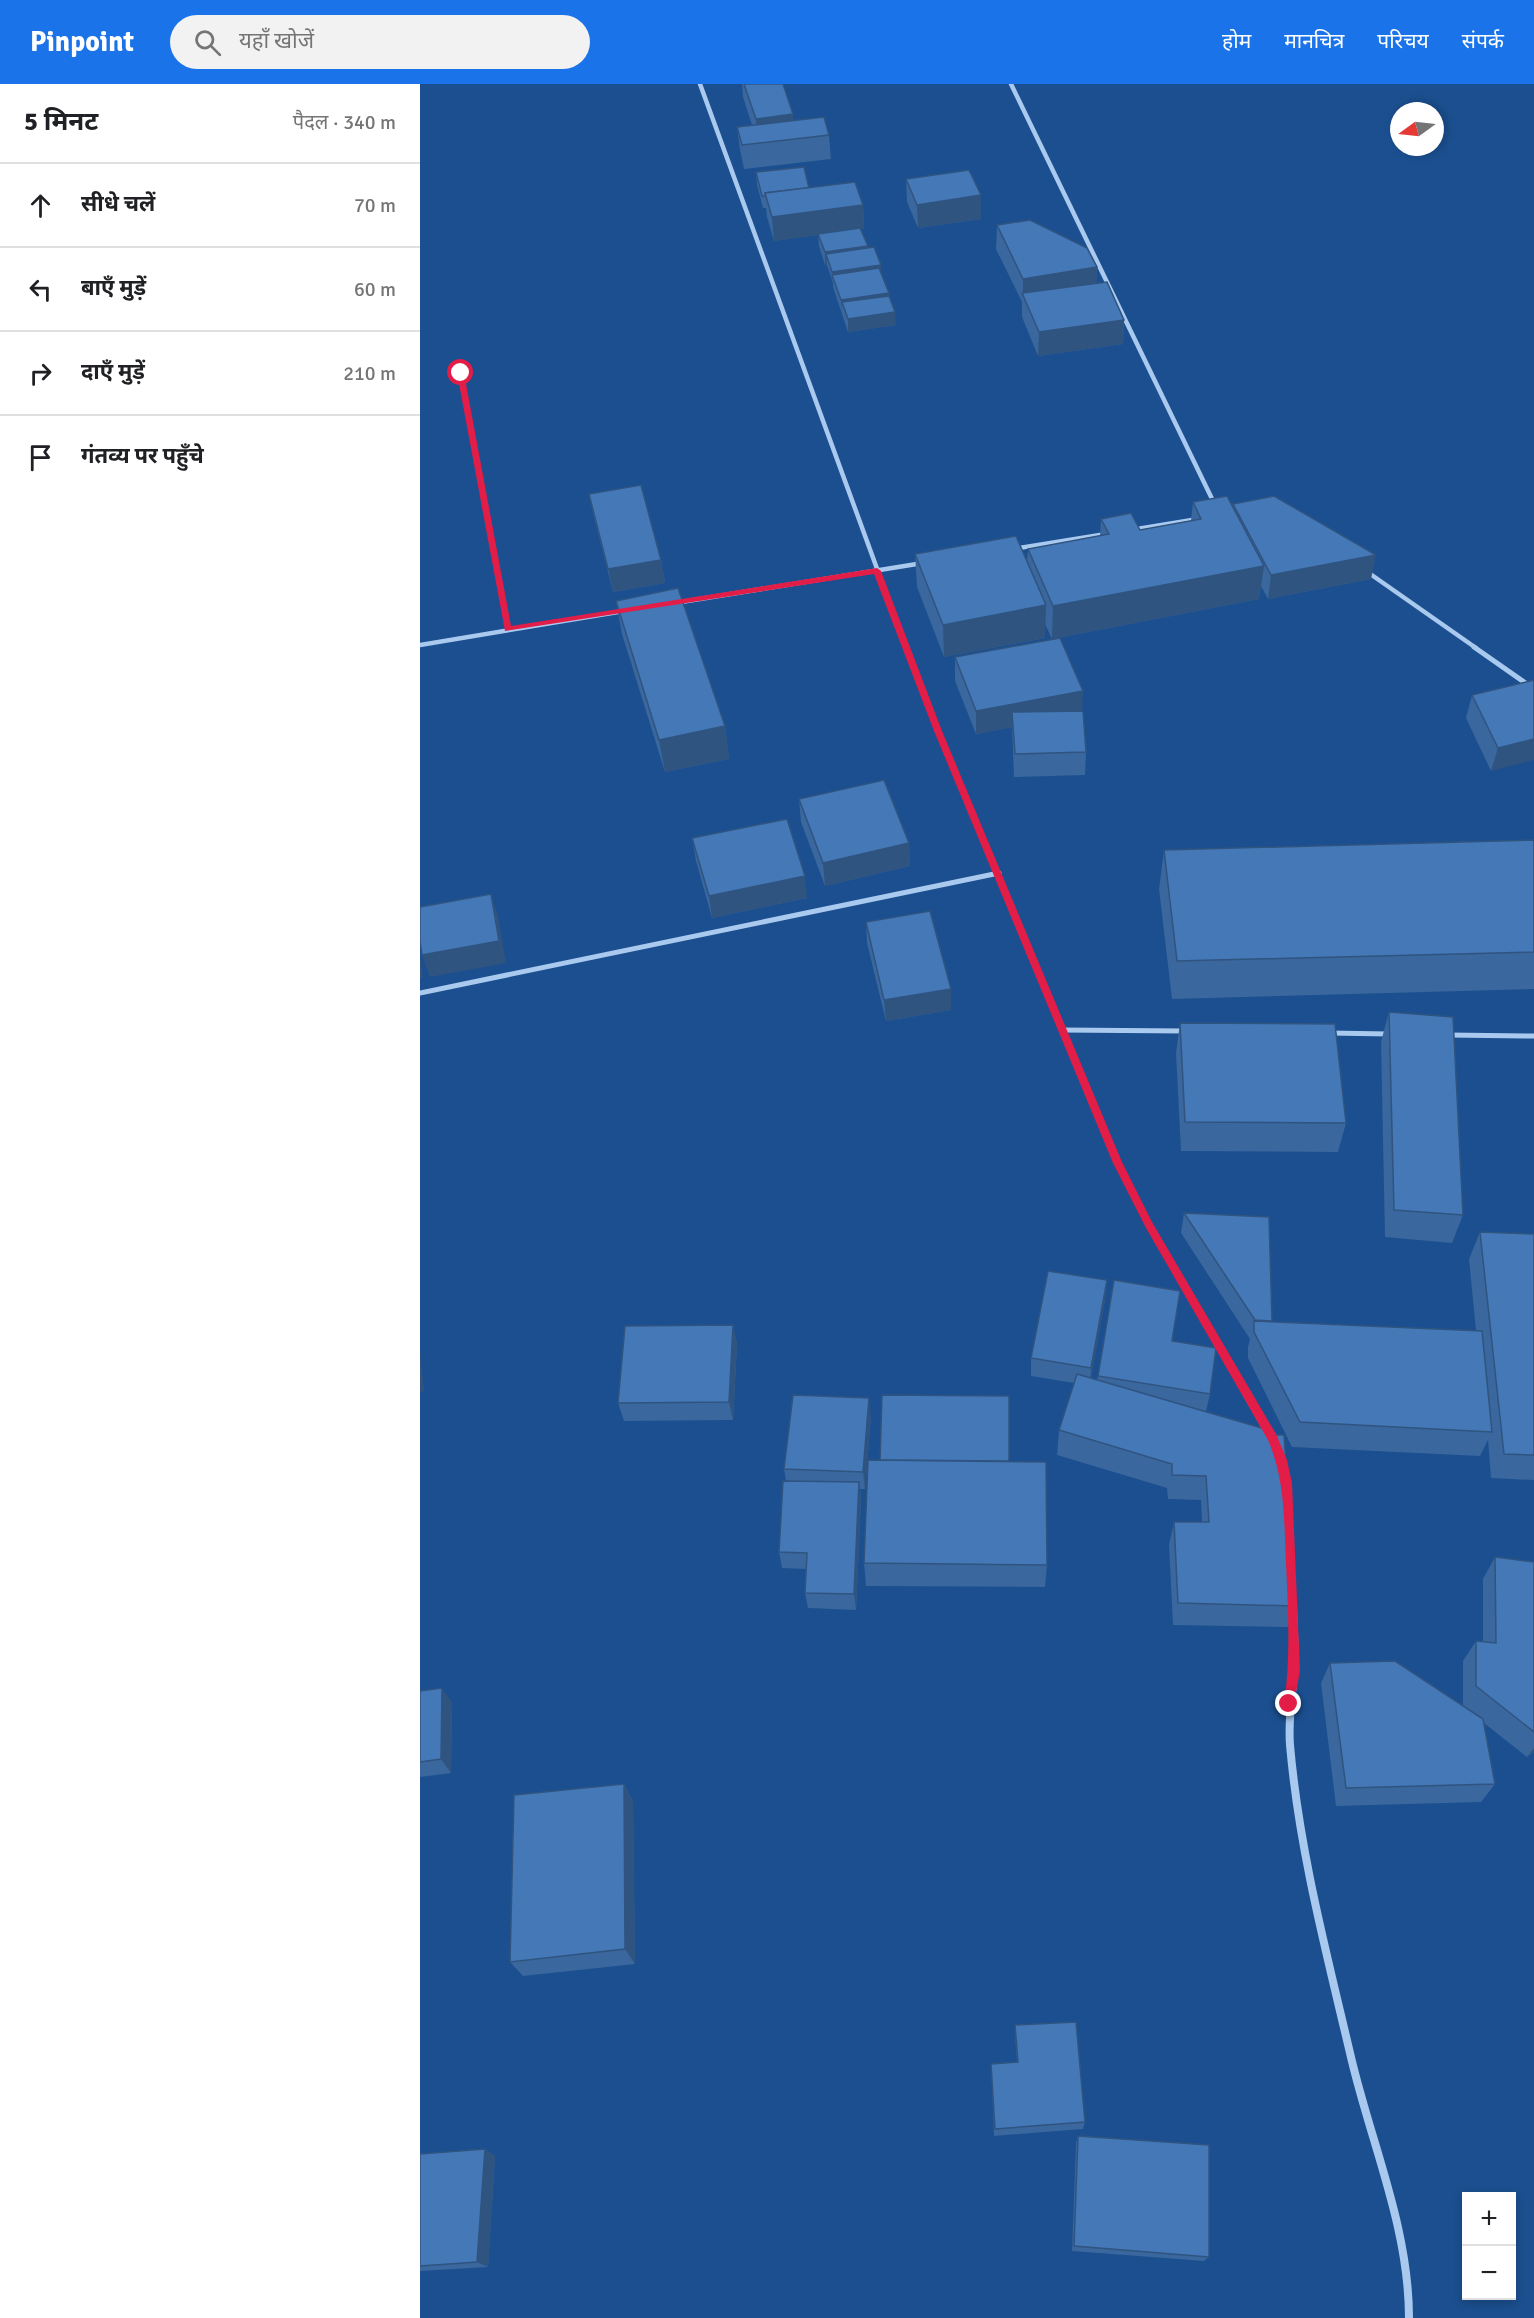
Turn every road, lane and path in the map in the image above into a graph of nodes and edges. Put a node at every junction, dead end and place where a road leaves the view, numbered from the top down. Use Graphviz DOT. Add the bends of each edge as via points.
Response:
graph roads {
  1 [pos="700,84"];
  2 [pos="1011,84"];
  3 [pos="461,373"];
  4 [pos="1220,515"];
  5 [pos="1208,517"];
  6 [pos="1125,531"];
  7 [pos="1113,532"];
  8 [pos="1007,550"];
  9 [pos="936,561"];
  10 [pos="1360,566"];
  11 [pos="877,571"];
  12 [pos="669,604"];
  13 [pos="634,609"];
  14 [pos="508,630"];
  15 [pos="420,645"];
  16 [pos="1534,689"];
  17 [pos="999,873"];
  18 [pos="420,993"];
  19 [pos="1062,1030"];
  20 [pos="1192,1032"];
  21 [pos="1322,1033"];
  22 [pos="1392,1034"];
  23 [pos="1440,1035"];
  24 [pos="1534,1036"];
  25 [pos="1275,1445"];
  26 [pos="1285,1472"];
  27 [pos="1288,1507"];
  28 [pos="1292,1591"];
  29 [pos="1409,2318"];
  1 -- 11 [label="street"];
  2 -- 4 [label="street"];
  3 -- 14 [label="lane"];
  5 -- 6 [label="street"];
  7 -- 8 [label="street"];
  9 -- 11 [label="street"];
  10 -- 16 [label="street"];
  11 -- 12 [label="street"];
  11 -- 17 [label="street" via="938,731"];
  13 -- 14 [label="street"];
  14 -- 15 [label="street"];
  17 -- 18 [label="street"];
  17 -- 19 [label="street"];
  19 -- 20 [label="street"];
  19 -- 25 [label="street" via="1144,1214"];
  21 -- 22 [label="street"];
  23 -- 24 [label="street"];
  26 -- 27 [label="street"];
  28 -- 29 [label="street" via="1294,1671 1289,1704 1290,1744 1298,1807 1313,1893 1351,2057 1397,2219 1408,2284"];
}
